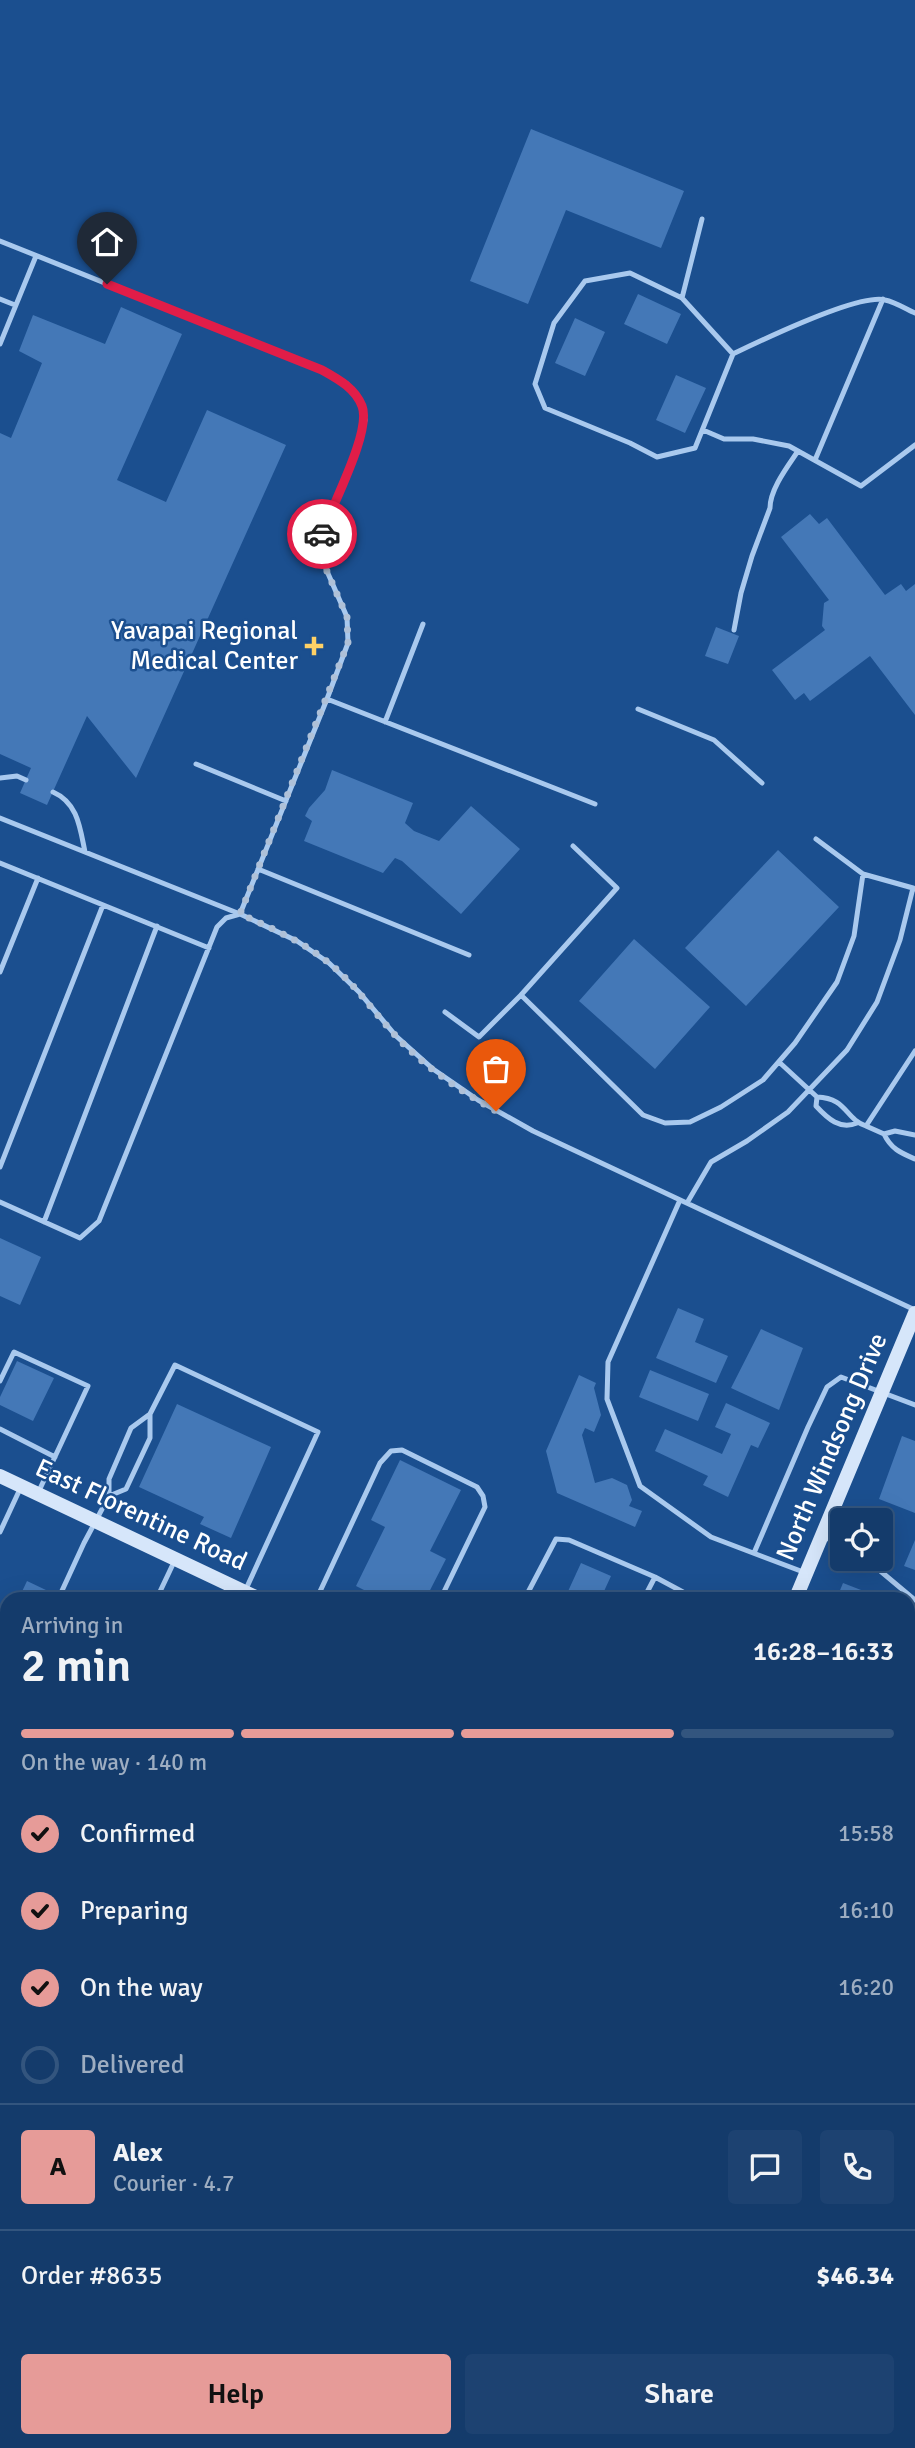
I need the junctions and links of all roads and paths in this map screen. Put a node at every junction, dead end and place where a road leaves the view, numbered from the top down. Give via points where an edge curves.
1 (702, 219) dead end
2 (0, 241) edge
3 (36, 256) junction
4 (682, 298) junction
5 (0, 299) edge
6 (883, 299) junction
7 (15, 305) junction
8 (915, 313) edge
9 (0, 344) edge
10 (733, 354) junction
11 (703, 430) junction
12 (915, 445) edge
13 (798, 451) junction
14 (815, 460) junction
15 (423, 624) dead end
16 (734, 630) dead end
17 (327, 699) junction
18 (638, 709) dead end
19 (385, 722) junction
20 (195, 764) dead end
21 (0, 778) edge
22 (26, 780) dead end
23 (762, 783) dead end
24 (53, 792) dead end
25 (286, 801) junction
26 (595, 804) dead end
27 (0, 818) edge
28 (816, 839) dead end
29 (573, 846) dead end
30 (85, 852) junction
31 (0, 863) edge
32 (258, 869) junction
33 (863, 874) junction
34 (38, 878) junction
35 (914, 888) edge
36 (103, 905) junction
37 (240, 914) junction
38 (157, 926) junction
39 (209, 948) junction
40 (469, 955) dead end
41 (0, 972) edge
42 (521, 995) junction
43 (445, 1012) dead end
44 (915, 1051) edge
45 (779, 1062) junction
46 (808, 1091) junction
47 (817, 1097) junction
48 (858, 1123) junction
49 (866, 1126) junction
50 (884, 1134) junction
51 (915, 1135) edge
52 (915, 1159) edge
53 (0, 1167) edge
54 (680, 1200) junction
55 (0, 1202) edge
56 (687, 1203) junction
57 (44, 1222) junction
58 (915, 1312) edge
59 (0, 1381) edge
60 (882, 1392) junction
61 (915, 1405) edge
62 (150, 1414) junction
63 (0, 1429) edge
64 (55, 1457) junction
65 (0, 1476) edge
66 (22, 1486) junction
67 (38, 1493) junction
68 (109, 1496) junction
69 (96, 1521) junction
70 (0, 1532) edge
71 (821, 1536) junction
72 (830, 1540) edge
73 (754, 1553) junction
74 (176, 1559) junction
75 (880, 1571) edge
76 (806, 1573) junction
77 (655, 1577) junction
78 (245, 1591) joint
79 (61, 1592) edge
80 (160, 1592) edge
81 (320, 1592) edge
82 (444, 1592) edge
83 (528, 1592) edge
84 (647, 1592) edge
85 (683, 1592) edge
86 (798, 1592) edge
87 (905, 1592) edge

1 - 4 lane
2 - 3 lane
3 - 7 lane
3 - 17 lane via 322,370 347,384 362,404 361,439 322,535 323,562 347,617 348,643
4 - 10 lane
4 - 11 lane via 630,273 585,281 554,323 535,384 545,408 657,457 695,448
5 - 7 lane
6 - 8 lane
6 - 10 lane via 800,322
6 - 14 lane
7 - 9 lane
10 - 11 lane
11 - 13 lane via 724,439 753,439
12 - 14 lane via 861,486
13 - 14 lane
13 - 16 lane via 770,502
15 - 19 lane
17 - 19 lane
17 - 25 lane
18 - 23 lane via 714,740
19 - 26 lane
20 - 25 lane
21 - 22 lane
24 - 30 lane via 66,798 78,818
25 - 32 lane
27 - 30 lane
28 - 33 lane
29 - 42 lane via 617,888
30 - 37 lane
31 - 34 lane
32 - 37 lane
32 - 40 lane
33 - 35 lane
33 - 45 lane via 854,936 838,982
34 - 36 lane
34 - 41 lane
35 - 46 lane via 877,1002 847,1050
36 - 38 lane
36 - 53 lane
37 - 39 lane via 217,927
37 - 54 lane via 297,941 329,963 396,1036 478,1100
38 - 39 lane
38 - 57 lane
39 - 57 lane via 99,1221 80,1238
42 - 43 lane via 479,1037
42 - 45 lane via 643,1115 665,1123 690,1122 721,1107 762,1080
44 - 49 lane
45 - 46 lane
46 - 47 lane
46 - 56 lane via 789,1112 712,1162
47 - 48 lane via 830,1097
47 - 48 lane via 816,1107 838,1124
48 - 49 lane
49 - 50 lane
50 - 51 lane
50 - 52 lane via 888,1144
54 - 56 lane
54 - 73 lane via 608,1362 607,1399 640,1486 712,1537
55 - 57 lane
56 - 58 lane
58 - 60 street, North Windsong Drive
59 - 64 lane via 13,1352 88,1386
60 - 61 lane
60 - 71 street, North Windsong Drive
60 - 73 lane via 841,1377 827,1387
62 - 68 lane via 131,1428 109,1479
62 - 68 lane via 150,1438 127,1489
62 - 78 lane via 175,1365 318,1432
63 - 64 lane
64 - 67 lane
65 - 66 street, East Florentine Road
66 - 67 street, East Florentine Road
66 - 70 lane
67 - 69 street, East Florentine Road
68 - 69 lane
69 - 74 street, East Florentine Road
69 - 79 lane
71 - 72 lane
71 - 76 street, North Windsong Drive
73 - 76 lane
74 - 78 street, East Florentine Road
74 - 80 lane
75 - 87 lane
76 - 86 street, North Windsong Drive
77 - 83 lane via 569,1540 556,1539
77 - 84 lane
77 - 85 lane
81 - 82 lane via 380,1463 391,1451 402,1450 477,1487 483,1496 485,1507

